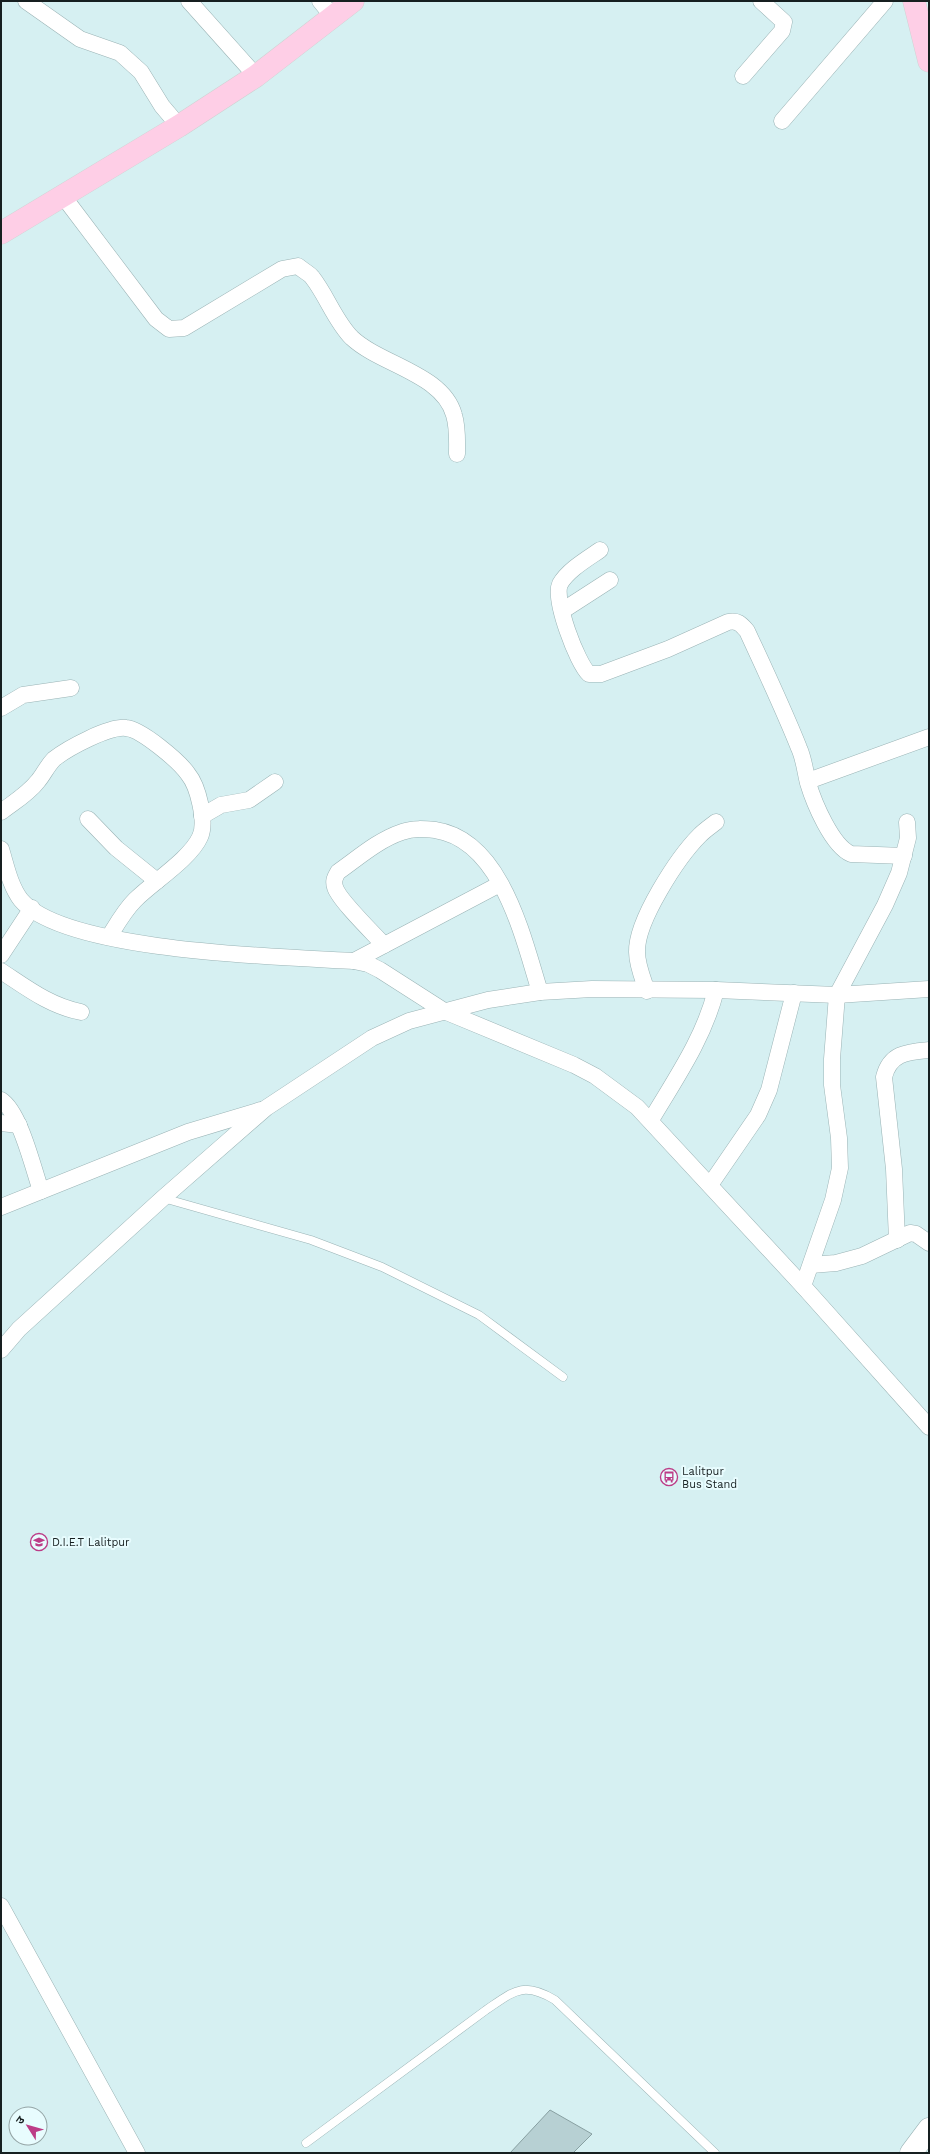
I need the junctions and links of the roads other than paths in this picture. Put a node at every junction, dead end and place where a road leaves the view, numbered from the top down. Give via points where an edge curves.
1 (26, 1) edge
2 (189, 1) edge
3 (353, 1) edge
4 (761, 1) edge
5 (885, 1) edge
6 (914, 1) edge
7 (327, 9) edge
8 (929, 61) edge
9 (256, 76) junction
10 (743, 76) dead end
11 (782, 121) dead end
12 (179, 126) junction
13 (63, 196) junction
14 (1, 233) edge
15 (457, 454) dead end
16 (600, 550) dead end
17 (610, 580) dead end
18 (562, 611) junction
19 (71, 688) dead end
20 (1, 708) edge
21 (929, 738) edge
22 (808, 781) junction
23 (275, 782) dead end
24 (1, 812) edge
25 (202, 816) junction
26 (88, 819) dead end
27 (716, 822) dead end
28 (907, 822) dead end
29 (1, 849) edge
30 (904, 856) junction
31 (158, 881) junction
32 (500, 884) junction
33 (32, 908) junction
34 (109, 937) junction
35 (384, 945) junction
36 (1, 956) edge
37 (354, 961) junction
38 (1, 971) edge
39 (929, 989) edge
40 (716, 990) junction
41 (646, 991) junction
42 (540, 992) junction
43 (794, 993) junction
44 (836, 995) junction
45 (444, 1011) junction
46 (81, 1012) dead end
47 (929, 1050) edge
48 (1, 1100) edge
49 (266, 1108) junction
50 (651, 1120) junction
51 (1, 1123) edge
52 (19, 1125) junction
53 (710, 1185) junction
54 (41, 1191) junction
55 (163, 1198) junction
56 (1, 1207) edge
57 (897, 1240) junction
58 (929, 1243) edge
59 (811, 1266) junction
60 (803, 1286) junction
61 (1, 1350) edge
62 (563, 1377) dead end
63 (929, 1427) edge
64 (1, 1906) edge
65 (929, 2130) edge
66 (306, 2143) dead end
67 (137, 2153) edge
68 (715, 2153) edge
69 (911, 2153) edge

1 - 12 street via 80,39 120,53 141,72 162,106
2 - 9 street
3 - 7 main road
4 - 10 street via 784,22 782,31
5 - 11 street
6 - 8 main road
7 - 9 main road
9 - 12 main road
12 - 13 main road
13 - 14 main road
13 - 15 street via 156,319 169,329 184,328 282,269 298,266 312,276 352,338 368,350 430,383 442,394 454,414
16 - 18 street via 571,572 559,586
17 - 18 street
18 - 22 street via 580,663 589,674 595,675 628,665 728,622 741,624 748,631 783,710 800,750
19 - 20 street via 23,695
21 - 22 street
22 - 30 street via 823,818 836,842 845,852 857,856
23 - 25 street via 250,800 221,805
24 - 25 street via 29,791 55,759 70,749 115,728 127,728 152,742 190,775 198,792
25 - 31 street via 201,836 194,847
26 - 31 street via 116,848
27 - 41 street via 700,835 681,858 644,918 637,953
28 - 30 street via 908,838
29 - 33 street via 14,889 21,900
30 - 44 street via 885,905
31 - 34 street via 123,914
32 - 35 street
32 - 35 street via 489,864 467,842 444,831 422,828 402,832 377,844 338,872 334,878 335,888
32 - 42 street via 514,915
33 - 34 street via 62,924
33 - 36 street
34 - 37 street via 229,954
35 - 37 street
37 - 45 street via 380,970
38 - 46 street via 48,1001 64,1009
39 - 44 street
40 - 41 street
40 - 43 street
40 - 50 street via 702,1032
41 - 42 street via 592,989
42 - 45 street via 488,1000
43 - 44 street
43 - 53 street via 771,1083 760,1109
44 - 59 street via 832,1085 840,1168 833,1200
45 - 49 street via 409,1021 372,1038
45 - 50 street via 595,1076
47 - 57 street via 902,1054 893,1059 884,1077 894,1169
48 - 52 street via 13,1113
49 - 54 street via 188,1132
49 - 55 street
50 - 53 street
51 - 52 street
52 - 54 street
53 - 60 street
54 - 56 street
55 - 61 street via 18,1329
55 - 62 lane via 311,1240 382,1267 479,1315
57 - 58 street via 910,1233
57 - 59 street via 862,1256
59 - 60 street
60 - 63 street
64 - 67 street
65 - 69 street
66 - 68 lane via 491,2006 507,1995 524,1989 538,1990 563,2007

